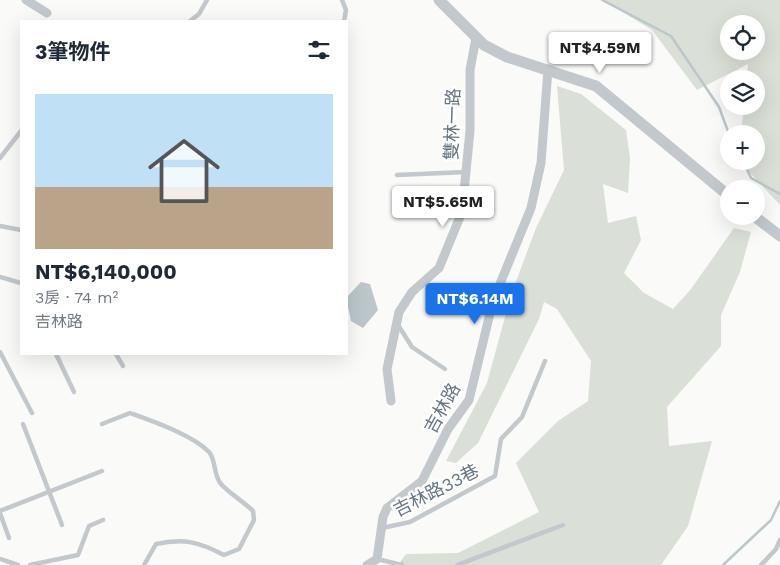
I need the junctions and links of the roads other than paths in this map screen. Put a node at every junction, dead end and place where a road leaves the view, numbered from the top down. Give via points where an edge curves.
1 (26, 0) edge
2 (207, 0) edge
3 (343, 0) edge
4 (439, 0) edge
5 (47, 12) dead end
6 (191, 20) edge
7 (344, 20) edge
8 (476, 38) junction
9 (548, 70) junction
10 (20, 132) edge
11 (0, 158) edge
12 (466, 172) junction
13 (397, 175) dead end
14 (720, 189) edge
15 (765, 224) edge
16 (0, 226) edge
17 (20, 230) edge
18 (780, 236) edge
19 (0, 277) edge
20 (20, 283) edge
21 (396, 323) junction
22 (0, 352) edge
23 (56, 355) edge
24 (117, 355) edge
25 (546, 361) dead end
26 (123, 366) dead end
27 (445, 369) dead end
28 (74, 392) dead end
29 (391, 401) dead end
30 (32, 413) dead end
31 (23, 424) dead end
32 (102, 424) dead end
33 (102, 471) dead end
34 (50, 493) junction
35 (0, 512) edge
36 (103, 520) dead end
37 (62, 525) dead end
38 (562, 525) dead end
39 (382, 528) junction
40 (9, 538) dead end
41 (780, 540) edge
42 (0, 559) edge
43 (377, 559) junction
44 (18, 565) edge
45 (30, 565) edge
46 (144, 565) edge
47 (367, 565) edge
48 (402, 565) edge
49 (457, 565) edge
50 (761, 565) edge

1 - 5 street
2 - 6 lane
3 - 7 lane
4 - 8 street
8 - 9 street via 507,56
8 - 12 street, 雙林一路 via 470,70
9 - 14 street via 596,86
9 - 39 street, 吉林路 via 541,163 532,208 493,301 469,400 448,429 422,481 387,508 382,517
10 - 11 lane
12 - 13 lane
12 - 21 street, 雙林一路 via 462,212 439,268 412,292
15 - 18 street
16 - 17 lane
19 - 20 lane
21 - 27 lane via 412,347
21 - 29 street, 雙林一路 via 387,369
22 - 30 lane
23 - 28 lane
24 - 26 lane
25 - 39 lane, 吉林路33巷 via 522,417 501,439 495,476 410,522
31 - 34 lane
32 - 46 lane via 130,413 168,427 205,448 212,454 214,472 220,484 253,511 254,520 239,549 224,555 200,543 156,544
33 - 34 lane
34 - 35 lane
34 - 37 lane
35 - 40 lane
36 - 45 lane via 89,526 78,555
38 - 49 lane
39 - 43 street, 吉林路
41 - 50 lane
42 - 44 lane
43 - 47 street
43 - 48 lane

